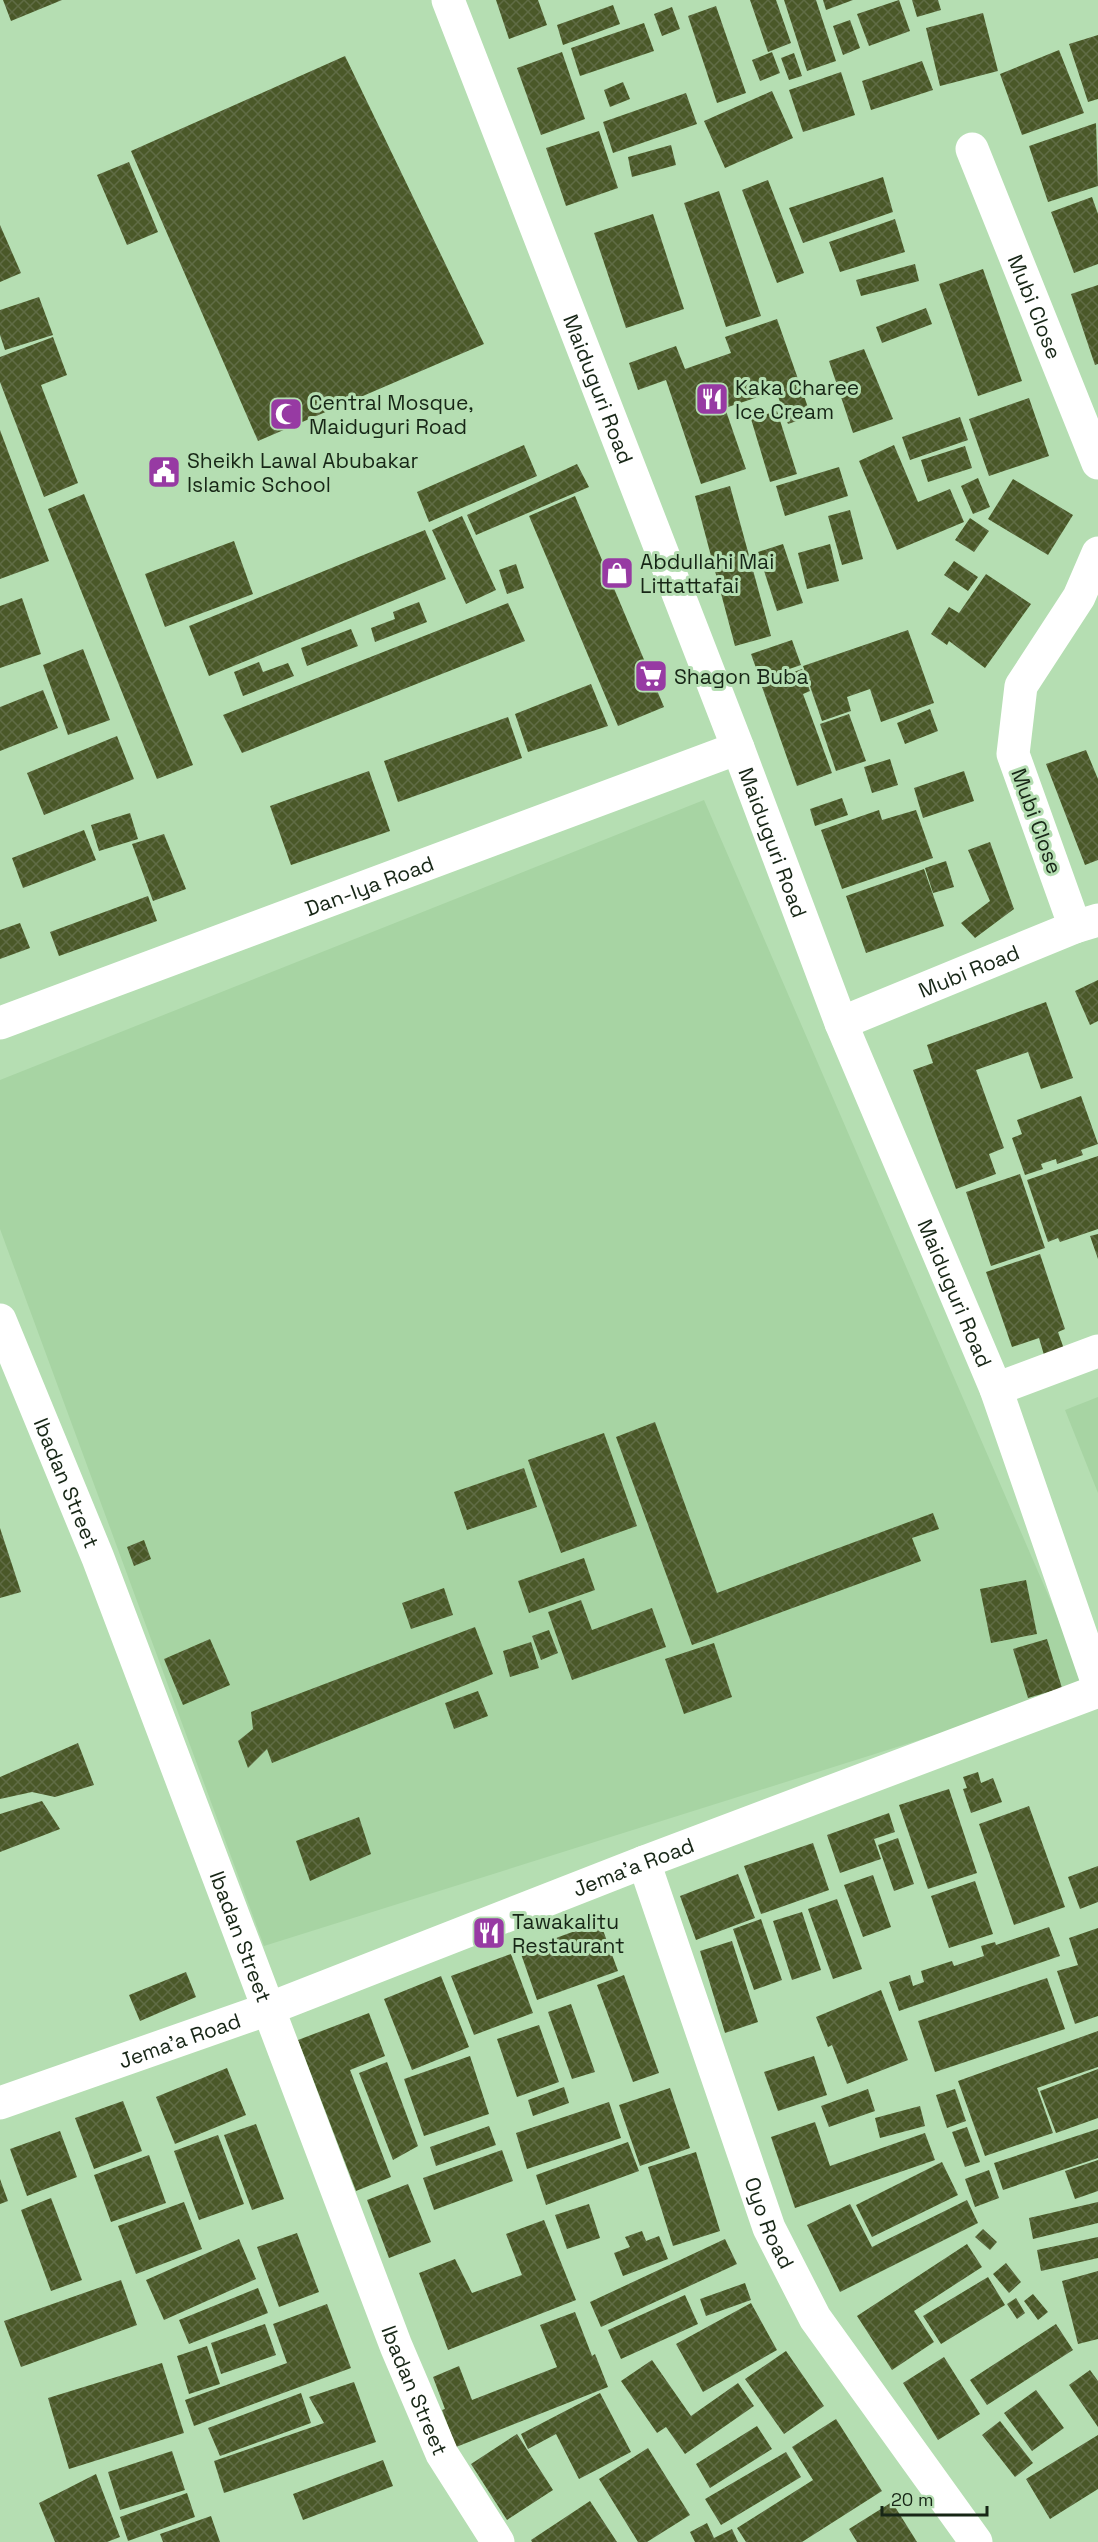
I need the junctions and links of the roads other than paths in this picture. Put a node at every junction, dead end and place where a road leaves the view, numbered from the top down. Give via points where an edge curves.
1 (448, 0) edge
2 (972, 149) dead end
3 (1098, 463) edge
4 (1098, 554) edge
5 (738, 748) junction
6 (1086, 924) edge
7 (0, 1023) edge
8 (841, 1023) junction
9 (0, 1320) edge
10 (1098, 1351) edge
11 (996, 1389) junction
12 (1098, 1684) edge
13 (1098, 1691) edge
14 (644, 1862) junction
15 (268, 2008) junction
16 (0, 2103) edge
17 (498, 2542) edge
18 (976, 2542) edge

1 - 5 street, Maiduguri Road
2 - 3 street, Mubi Close
4 - 6 street, Mubi Close via 1079,597 1022,686 1013,754
5 - 7 street, Dan-Iya Road
5 - 8 street, Maiduguri Road
6 - 8 street, Mubi Road
8 - 11 street, Maiduguri Road
9 - 15 street, Ibadan Street via 98,1558
10 - 11 street
11 - 12 street, Maiduguri Road
13 - 14 street, Jema'a Road
14 - 15 street, Jema'a Road
14 - 18 street, Oyo Road via 769,2228 815,2318
15 - 16 street, Jema'a Road
15 - 17 street, Ibadan Street via 396,2346 442,2454

